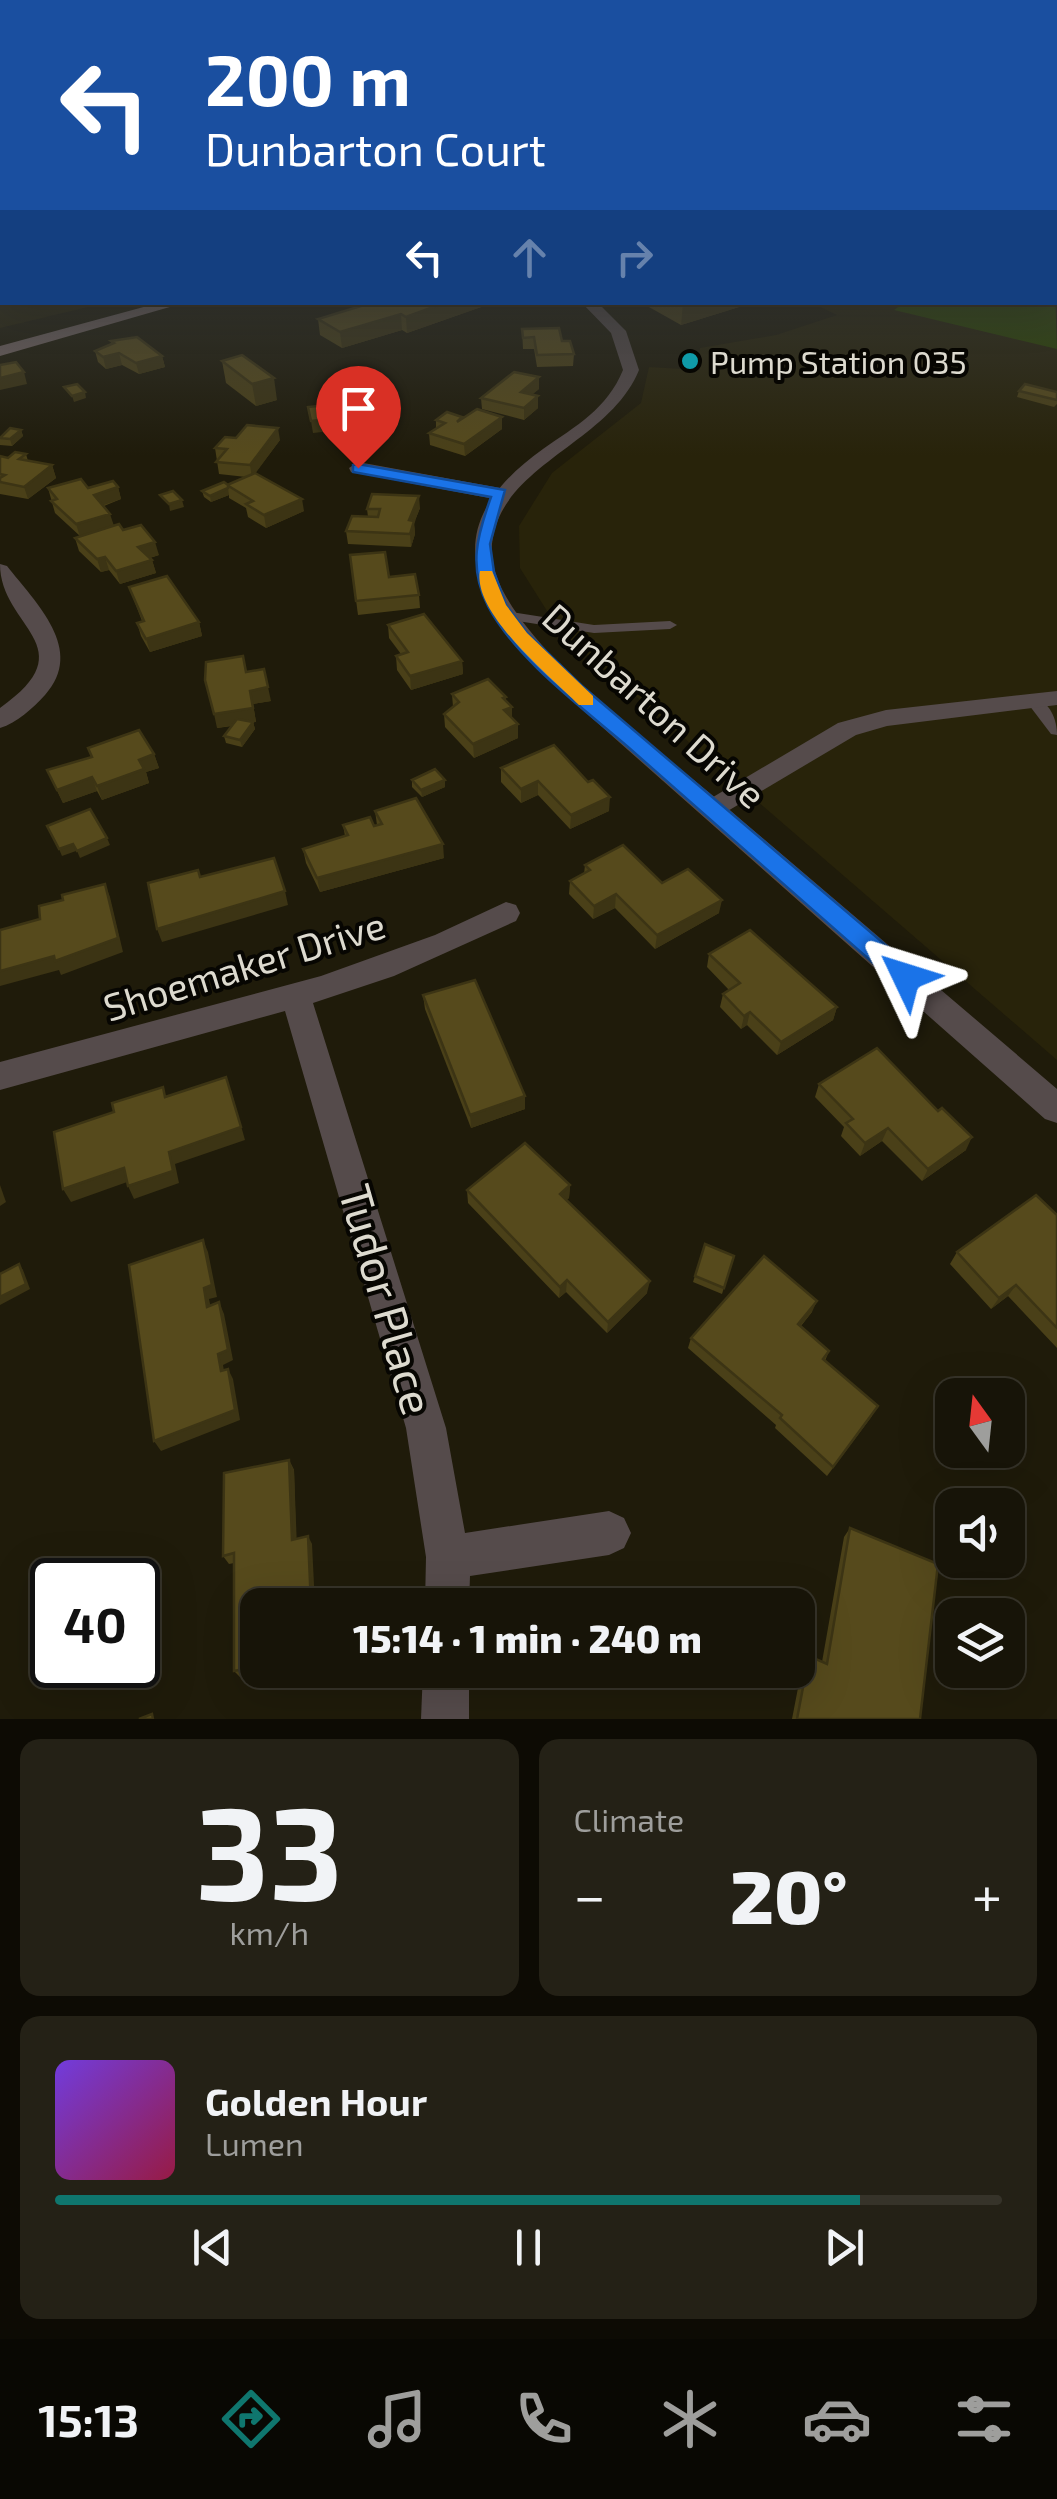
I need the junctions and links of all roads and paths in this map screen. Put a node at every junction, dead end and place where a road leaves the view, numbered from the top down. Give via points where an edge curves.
1 (121, 305) edge
2 (169, 305) edge
3 (591, 305) edge
4 (0, 337) edge
5 (0, 351) edge
6 (358, 468) dead end
7 (500, 494) junction
8 (0, 570) edge
9 (504, 615) junction
10 (670, 625) dead end
11 (1046, 699) edge
12 (0, 720) edge
13 (1057, 730) edge
14 (712, 809) junction
15 (506, 913) dead end
16 (297, 999) junction
17 (0, 1076) edge
18 (1057, 1109) edge
19 (609, 1533) dead end
20 (448, 1557) junction
21 (447, 1588) edge
22 (446, 1688) edge
23 (445, 1719) edge

1 - 4 main road
2 - 5 main road
3 - 7 street via 618,332 631,370 625,387 599,419
6 - 7 street
7 - 9 street, Dunbarton Drive via 482,544 485,572
8 - 12 street via 48,636 54,661 47,682
9 - 10 lane via 594,629
9 - 14 street, Dunbarton Drive via 575,691
11 - 13 lane
11 - 14 street via 886,718 847,729
14 - 18 street, Dunbarton Drive
15 - 16 street, Shoemaker Drive
16 - 17 street, Shoemaker Drive
16 - 20 street, Tudor Place via 402,1336
19 - 20 street
20 - 21 street, Tudor Place
22 - 23 street

